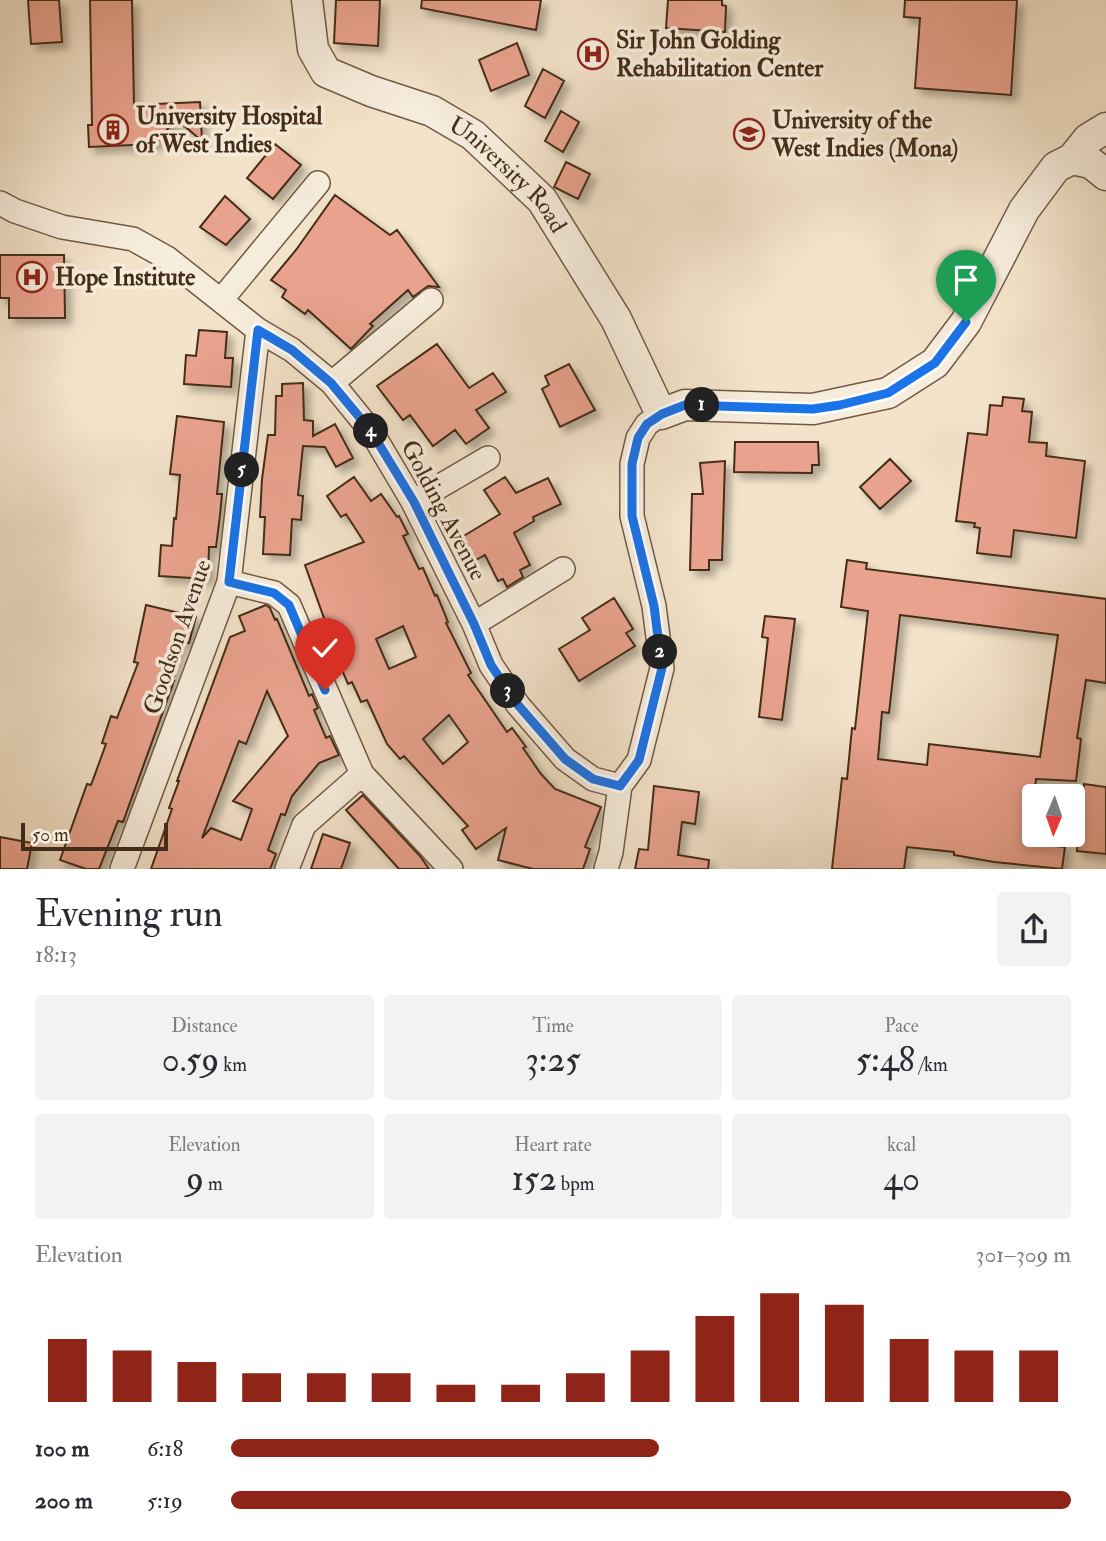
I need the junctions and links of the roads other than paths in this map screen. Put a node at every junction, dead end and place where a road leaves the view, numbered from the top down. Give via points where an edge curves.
1 (307, 0) edge
2 (1106, 128) edge
3 (1072, 159) junction
4 (1106, 175) edge
5 (318, 183) dead end
6 (0, 203) edge
7 (222, 299) junction
8 (431, 300) dead end
9 (258, 330) junction
10 (331, 383) junction
11 (662, 414) junction
12 (488, 458) dead end
13 (414, 502) junction
14 (563, 569) dead end
15 (229, 582) junction
16 (474, 624) junction
17 (362, 774) junction
18 (620, 786) junction
19 (122, 869) edge
20 (287, 869) edge
21 (452, 869) edge
22 (606, 869) edge

1 - 11 street, University Road via 313,49 326,72 432,111 473,135 542,200 616,319
2 - 3 street via 1088,139
3 - 4 street via 1091,163
3 - 11 street via 1056,167 1024,210 966,322 935,363 888,393 813,409 685,405
5 - 7 street
6 - 7 street, Golding Avenue via 62,227 132,239 167,258
7 - 9 street, Golding Avenue
8 - 10 street
9 - 10 street, Golding Avenue via 292,350
9 - 15 street, Goodson Avenue
10 - 13 street, Golding Avenue via 371,431
11 - 18 street via 647,424 638,438 632,464 632,516 654,606 662,668 639,760
12 - 13 street
13 - 16 street, Golding Avenue
14 - 16 street
15 - 17 street via 274,593 289,605
15 - 19 street, Goodson Avenue
16 - 18 street, Golding Avenue via 491,665 538,730 565,759 593,779
17 - 20 street via 304,825
17 - 21 street
18 - 22 street

